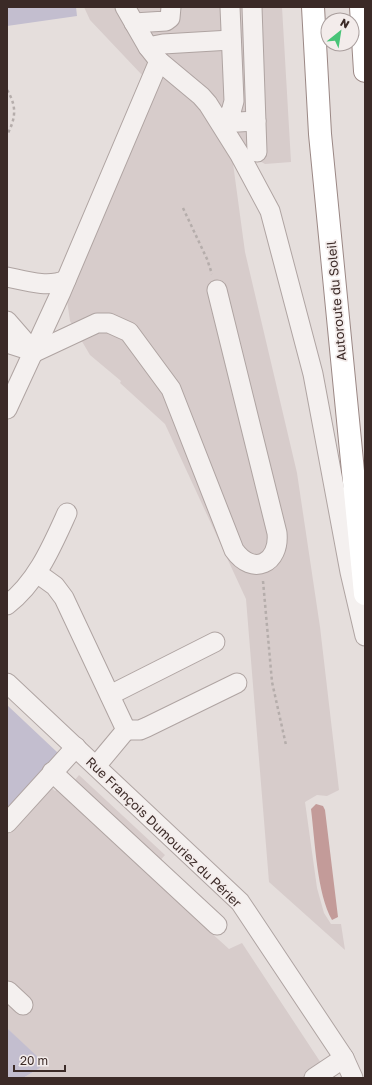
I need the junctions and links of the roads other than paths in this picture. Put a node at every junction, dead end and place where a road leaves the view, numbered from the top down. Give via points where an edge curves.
1 (170, 7) edge
2 (230, 7) edge
3 (252, 7) edge
4 (313, 7) edge
5 (360, 7) edge
6 (130, 15) edge
7 (231, 40) junction
8 (154, 54) junction
9 (365, 71) edge
10 (256, 121) junction
11 (221, 124) junction
12 (257, 152) dead end
13 (7, 277) edge
14 (64, 286) junction
15 (217, 290) road end
16 (7, 321) edge
17 (7, 343) edge
18 (35, 352) junction
19 (7, 409) edge
20 (68, 513) dead end
21 (37, 573) junction
22 (365, 594) edge
23 (7, 605) edge
24 (365, 636) edge
25 (215, 642) dead end
26 (7, 683) edge
27 (237, 683) dead end
28 (110, 695) junction
29 (126, 730) junction
30 (76, 747) junction
31 (96, 766) junction
32 (52, 772) junction
33 (7, 823) edge
34 (217, 925) dead end
35 (7, 988) edge
36 (23, 1005) dead end
37 (344, 1058) junction
38 (314, 1078) edge
39 (353, 1078) edge

1 - 6 street via 170,18 166,21
2 - 7 street
3 - 10 street
4 - 22 highway, Autoroute du Soleil via 320,134
5 - 9 highway
6 - 8 street
7 - 8 street via 163,44
7 - 11 street via 234,101 231,112
8 - 11 street via 201,96
8 - 14 street
10 - 11 street
10 - 12 street
11 - 24 street via 270,211 275,227 313,374 350,572
13 - 14 street
14 - 18 street
15 - 18 street via 277,532 275,552 269,560 260,564 250,564 241,559 234,550 173,394 136,338 109,323 97,322
16 - 18 street
17 - 18 street
18 - 19 street
20 - 21 street
21 - 23 street
21 - 28 street via 55,586 64,598
25 - 28 street
26 - 30 street, Rue François Dumouriez du Périer
27 - 29 street via 140,730
28 - 29 street
29 - 31 street
30 - 31 street, Rue François Dumouriez du Périer
30 - 32 street
31 - 37 street, Rue François Dumouriez du Périer via 240,902
32 - 33 street
32 - 34 street
35 - 36 street
37 - 38 street
37 - 39 street, Rue François Dumouriez du Périer

